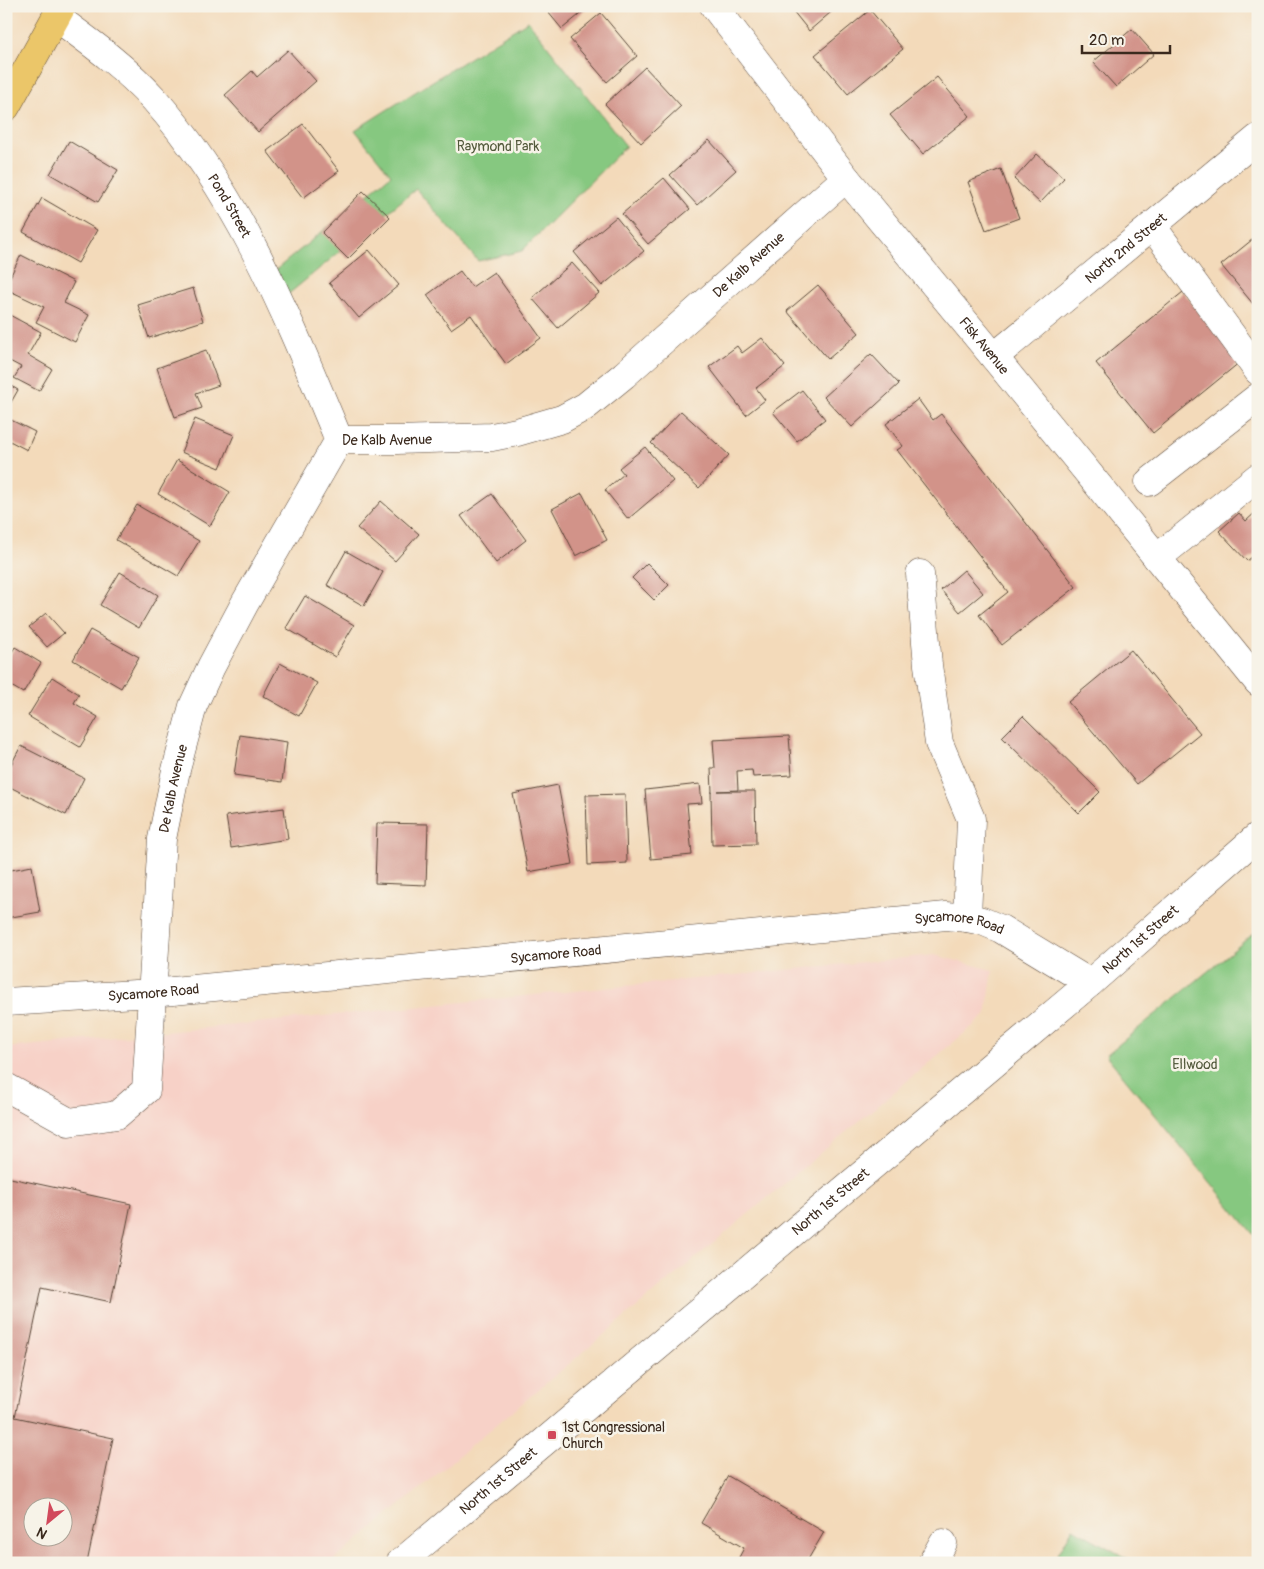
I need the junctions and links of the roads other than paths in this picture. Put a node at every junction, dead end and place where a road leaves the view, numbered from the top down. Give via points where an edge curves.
1 (714, 6) edge
2 (59, 11) edge
3 (6, 106) edge
4 (1258, 138) edge
5 (846, 178) junction
6 (1152, 226) junction
7 (994, 358) junction
8 (1258, 371) edge
9 (1258, 397) edge
10 (339, 440) junction
11 (1258, 477) edge
12 (1149, 482) dead end
13 (1156, 558) junction
14 (920, 574) dead end
15 (1258, 682) edge
16 (1258, 836) edge
17 (967, 918) junction
18 (1090, 983) junction
19 (152, 993) junction
20 (6, 1002) edge
21 (6, 1087) edge
22 (400, 1563) edge

1 - 5 street, Fisk Avenue
2 - 3 main road
2 - 10 street, Pond Street via 153,98 191,143 234,212 280,301
4 - 6 street, North 2nd Street
5 - 7 street, Fisk Avenue
5 - 10 street, De Kalb Avenue via 624,375 586,406 562,419 492,437
6 - 7 street, North 2nd Street
6 - 8 street
7 - 13 street, Fisk Avenue
9 - 12 street
10 - 19 street, De Kalb Avenue via 211,667 194,706 176,770 162,839
11 - 13 street
13 - 15 street, Fisk Avenue
14 - 17 street via 939,743 971,820
16 - 18 street, North 1st Street
17 - 18 street, Sycamore Road via 1001,929
17 - 19 street, Sycamore Road via 946,916
18 - 22 street, North 1st Street
19 - 20 street, Sycamore Road
19 - 21 street, De Kalb Avenue via 146,1090 117,1115 69,1122

